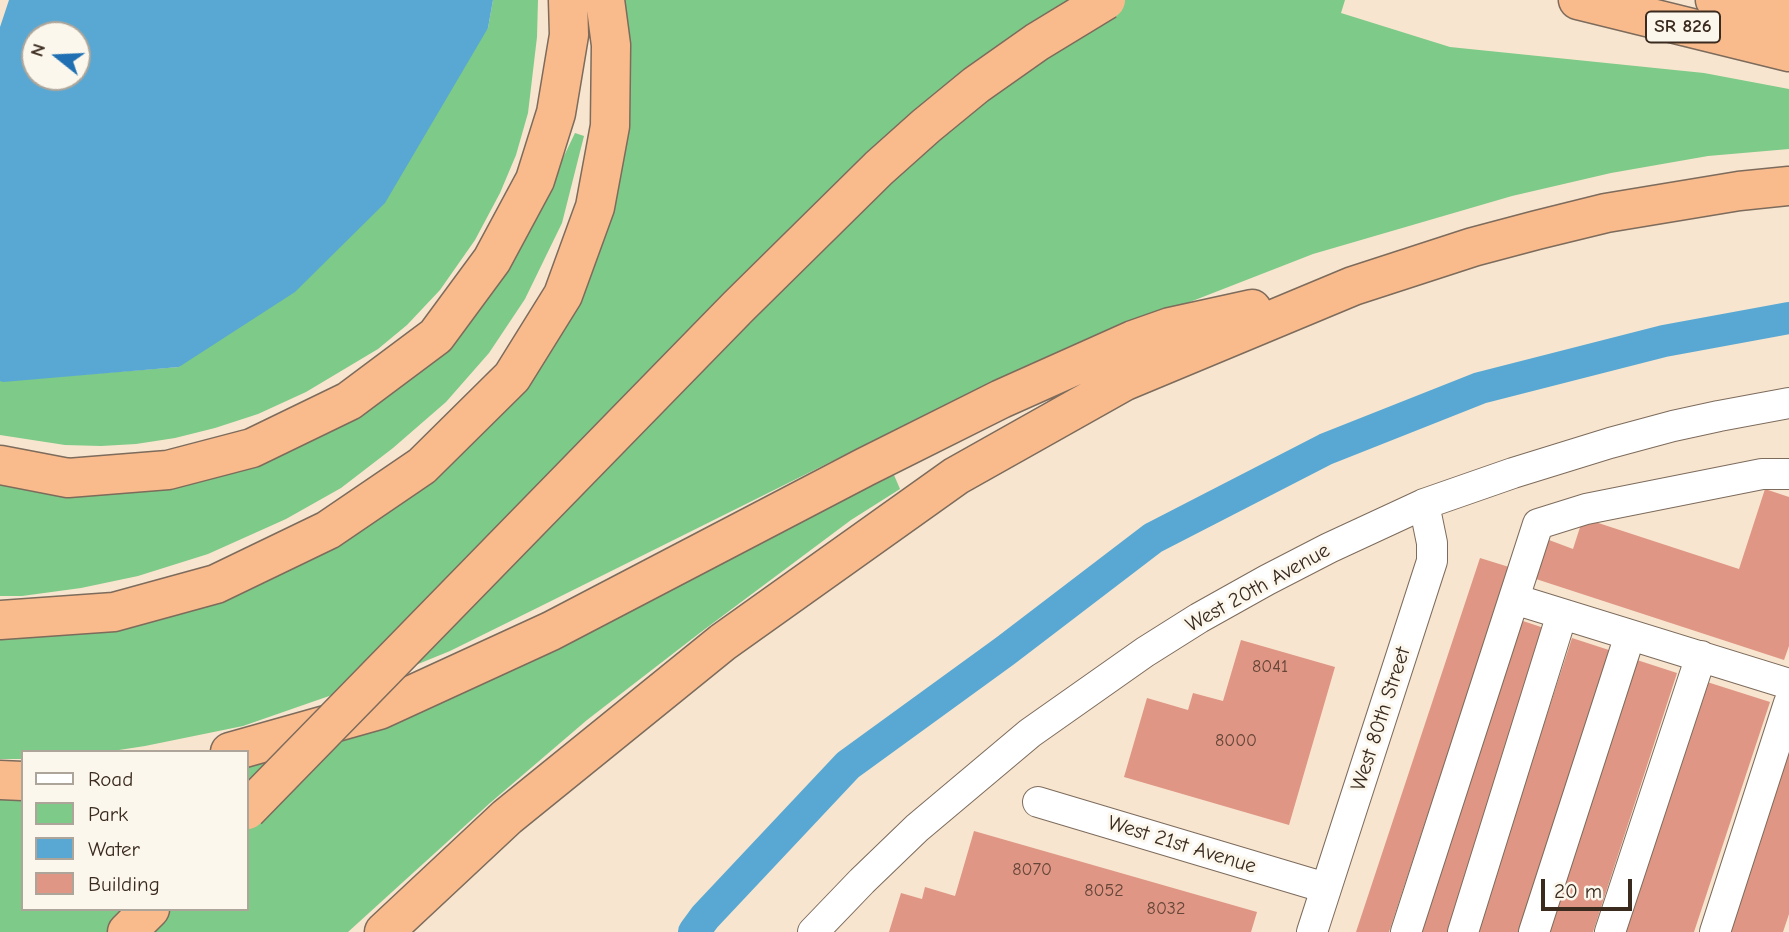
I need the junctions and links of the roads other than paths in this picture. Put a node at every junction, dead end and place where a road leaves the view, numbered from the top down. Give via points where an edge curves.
1 (568, 0) edge
2 (605, 0) edge
3 (1107, 0) edge
4 (1578, 0) edge
5 (1715, 0) edge
6 (1789, 18) edge
7 (1789, 52) edge
8 (1789, 186) edge
9 (1353, 286) junction
10 (1789, 403) edge
11 (0, 465) edge
12 (1789, 474) edge
13 (1424, 504) junction
14 (1514, 599) junction
15 (1562, 614) junction
16 (0, 620) edge
17 (1630, 635) junction
18 (1701, 656) junction
19 (1789, 684) edge
20 (1789, 703) edge
21 (237, 750) edge
22 (0, 780) edge
23 (21, 781) edge
24 (1038, 802) dead end
25 (248, 809) edge
26 (1326, 888) junction
27 (148, 911) edge
28 (127, 932) edge
29 (384, 932) edge
30 (813, 932) edge
31 (1312, 932) edge
32 (1406, 932) edge
33 (1463, 932) edge
34 (1534, 932) edge
35 (1610, 932) edge
36 (1714, 932) edge

1 - 11 highway via 569,35 556,113 535,180 492,260 436,336 349,401 253,448 168,470 68,478
2 - 16 highway via 611,45 610,126 595,207 563,295 512,377 422,466 328,530 216,584 114,612
3 - 25 highway, bridge via 976,85 878,168
4 - 7 highway, SR 826
5 - 6 highway
8 - 9 highway via 1595,216 1473,247
9 - 21 highway via 1170,327 1133,340 1001,399 551,631 379,710
9 - 29 highway via 1125,382 956,476 723,642 507,817
10 - 13 street, West 20th Avenue via 1610,443
12 - 14 street via 1762,474 1600,506 1538,524
13 - 26 street, West 80th Street via 1432,561
13 - 30 street, West 20th Avenue via 1235,597 1095,686 928,818
14 - 15 street
14 - 32 street
15 - 17 street
15 - 33 street
17 - 18 street
17 - 34 street
18 - 19 street
18 - 35 street
20 - 36 street
22 - 23 highway
24 - 26 street, West 21st Avenue
26 - 31 street, West 80th Street
27 - 28 highway

